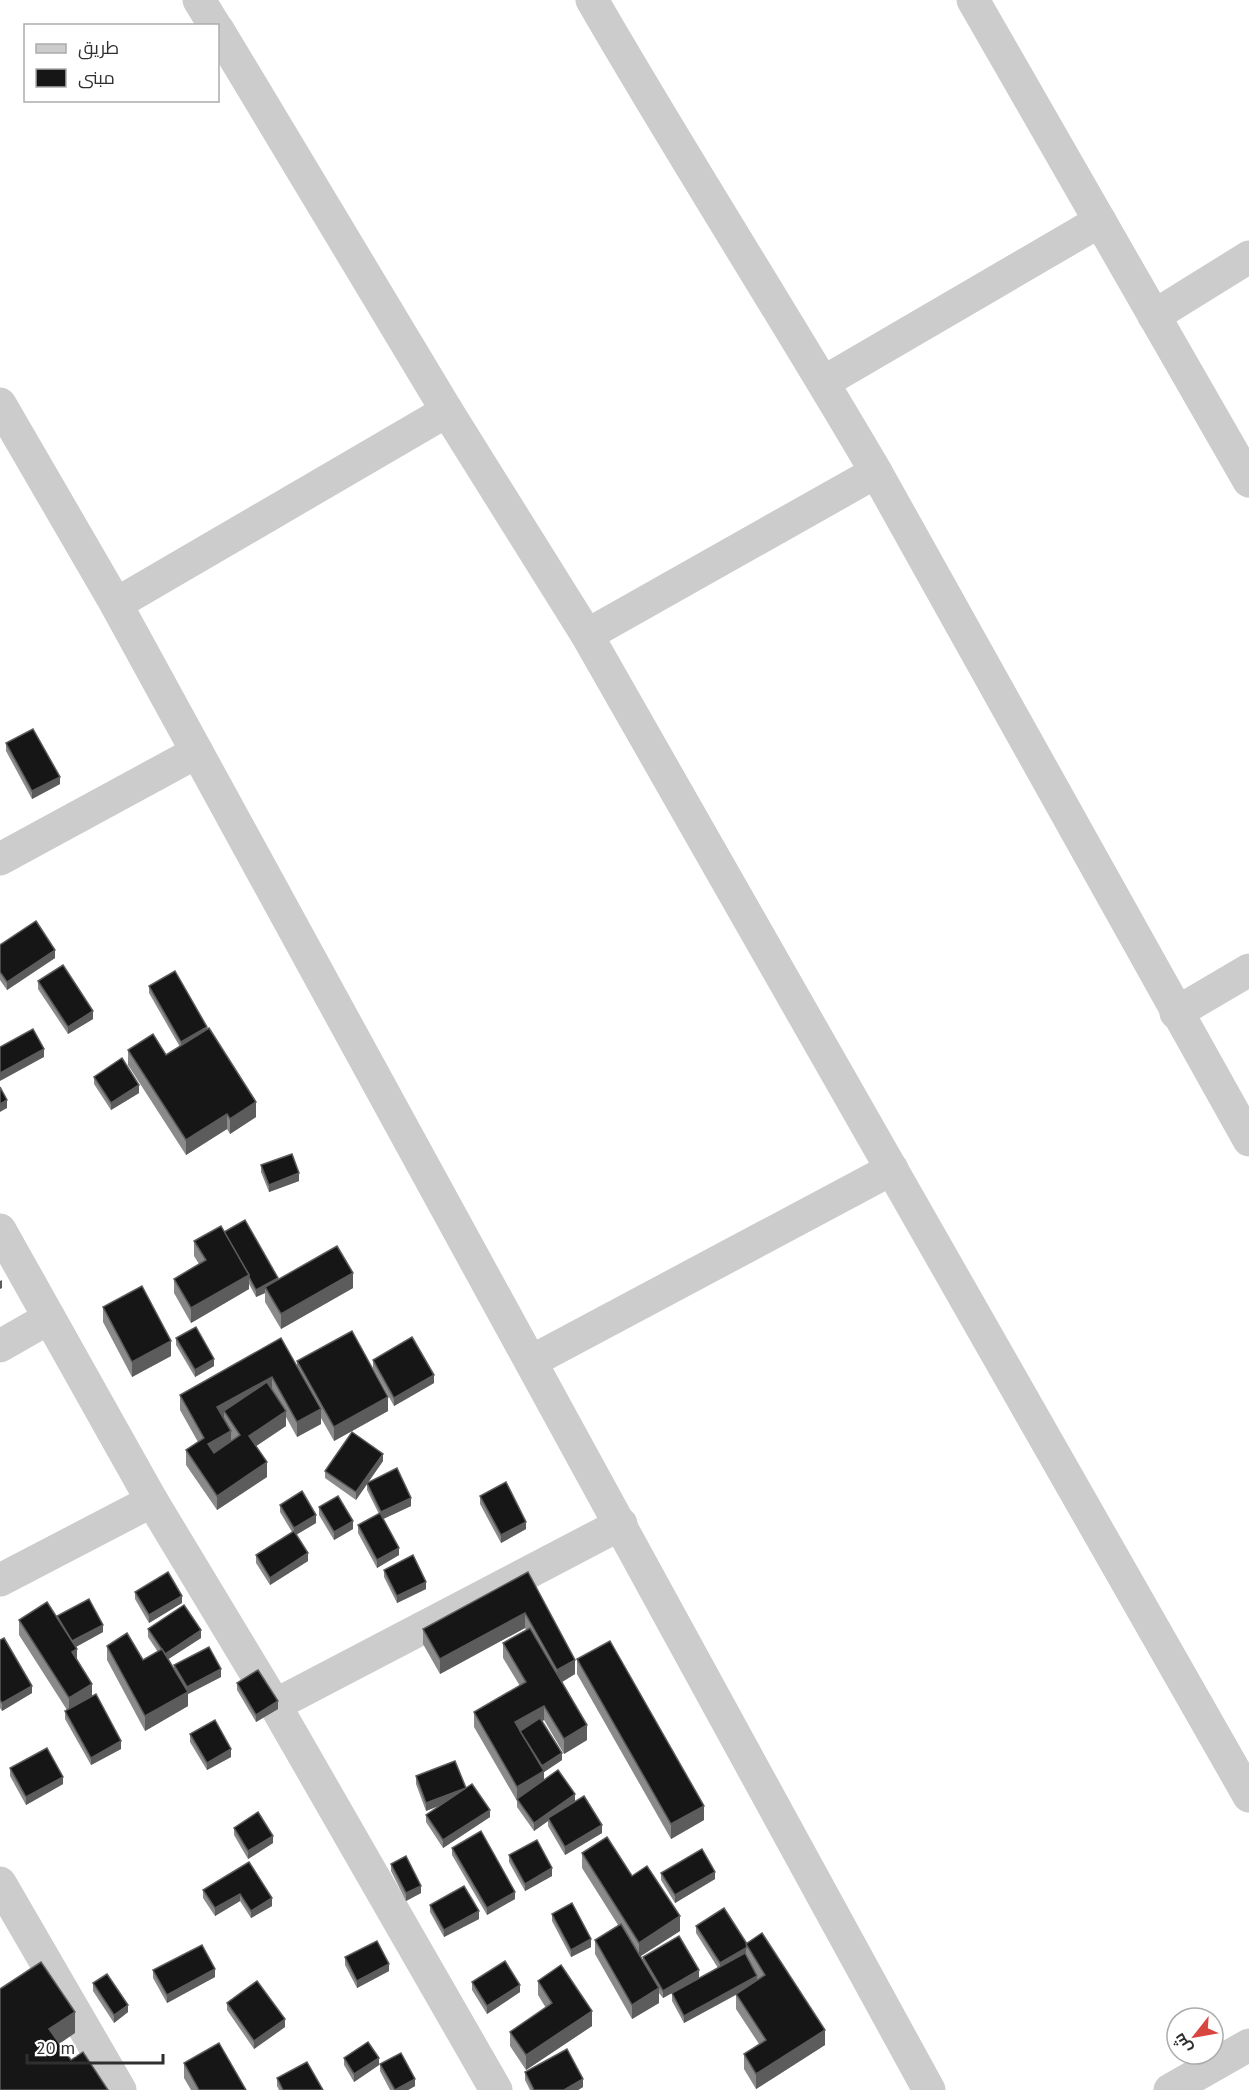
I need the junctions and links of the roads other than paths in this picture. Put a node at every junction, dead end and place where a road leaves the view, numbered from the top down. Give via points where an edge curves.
1 (199, 0) edge
2 (592, 0) edge
3 (973, 0) edge
4 (213, 24) edge
5 (219, 32) edge
6 (1100, 221) junction
7 (1249, 257) edge
8 (1154, 316) junction
9 (824, 382) junction
10 (0, 404) edge
11 (447, 411) junction
12 (876, 472) junction
13 (1249, 481) edge
14 (116, 604) junction
15 (587, 635) junction
16 (197, 752) junction
17 (0, 860) edge
18 (1249, 970) edge
19 (1176, 1013) junction
20 (1249, 1140) edge
21 (892, 1169) junction
22 (0, 1230) edge
23 (49, 1318) junction
24 (0, 1346) edge
25 (532, 1361) junction
26 (152, 1501) junction
27 (621, 1524) junction
28 (0, 1580) edge
29 (275, 1705) junction
30 (1249, 1796) edge
31 (1, 1887) edge
32 (1249, 2045) edge
33 (120, 2090) edge
34 (496, 2090) edge
35 (929, 2090) edge
36 (1170, 2090) edge

1 - 4 street
2 - 9 street
3 - 6 street
5 - 11 street
6 - 8 street
6 - 9 street
7 - 8 street
8 - 13 street
9 - 12 street
10 - 14 street
11 - 14 street
11 - 15 street
12 - 15 street
12 - 19 street
14 - 16 street
15 - 21 street
16 - 17 street
16 - 25 street
18 - 19 street
19 - 20 street
21 - 25 street
21 - 30 street
22 - 23 street
23 - 24 street
23 - 26 street
25 - 27 street
26 - 28 street
26 - 29 street
27 - 29 street
27 - 35 street
29 - 34 street
31 - 33 street
32 - 36 street

